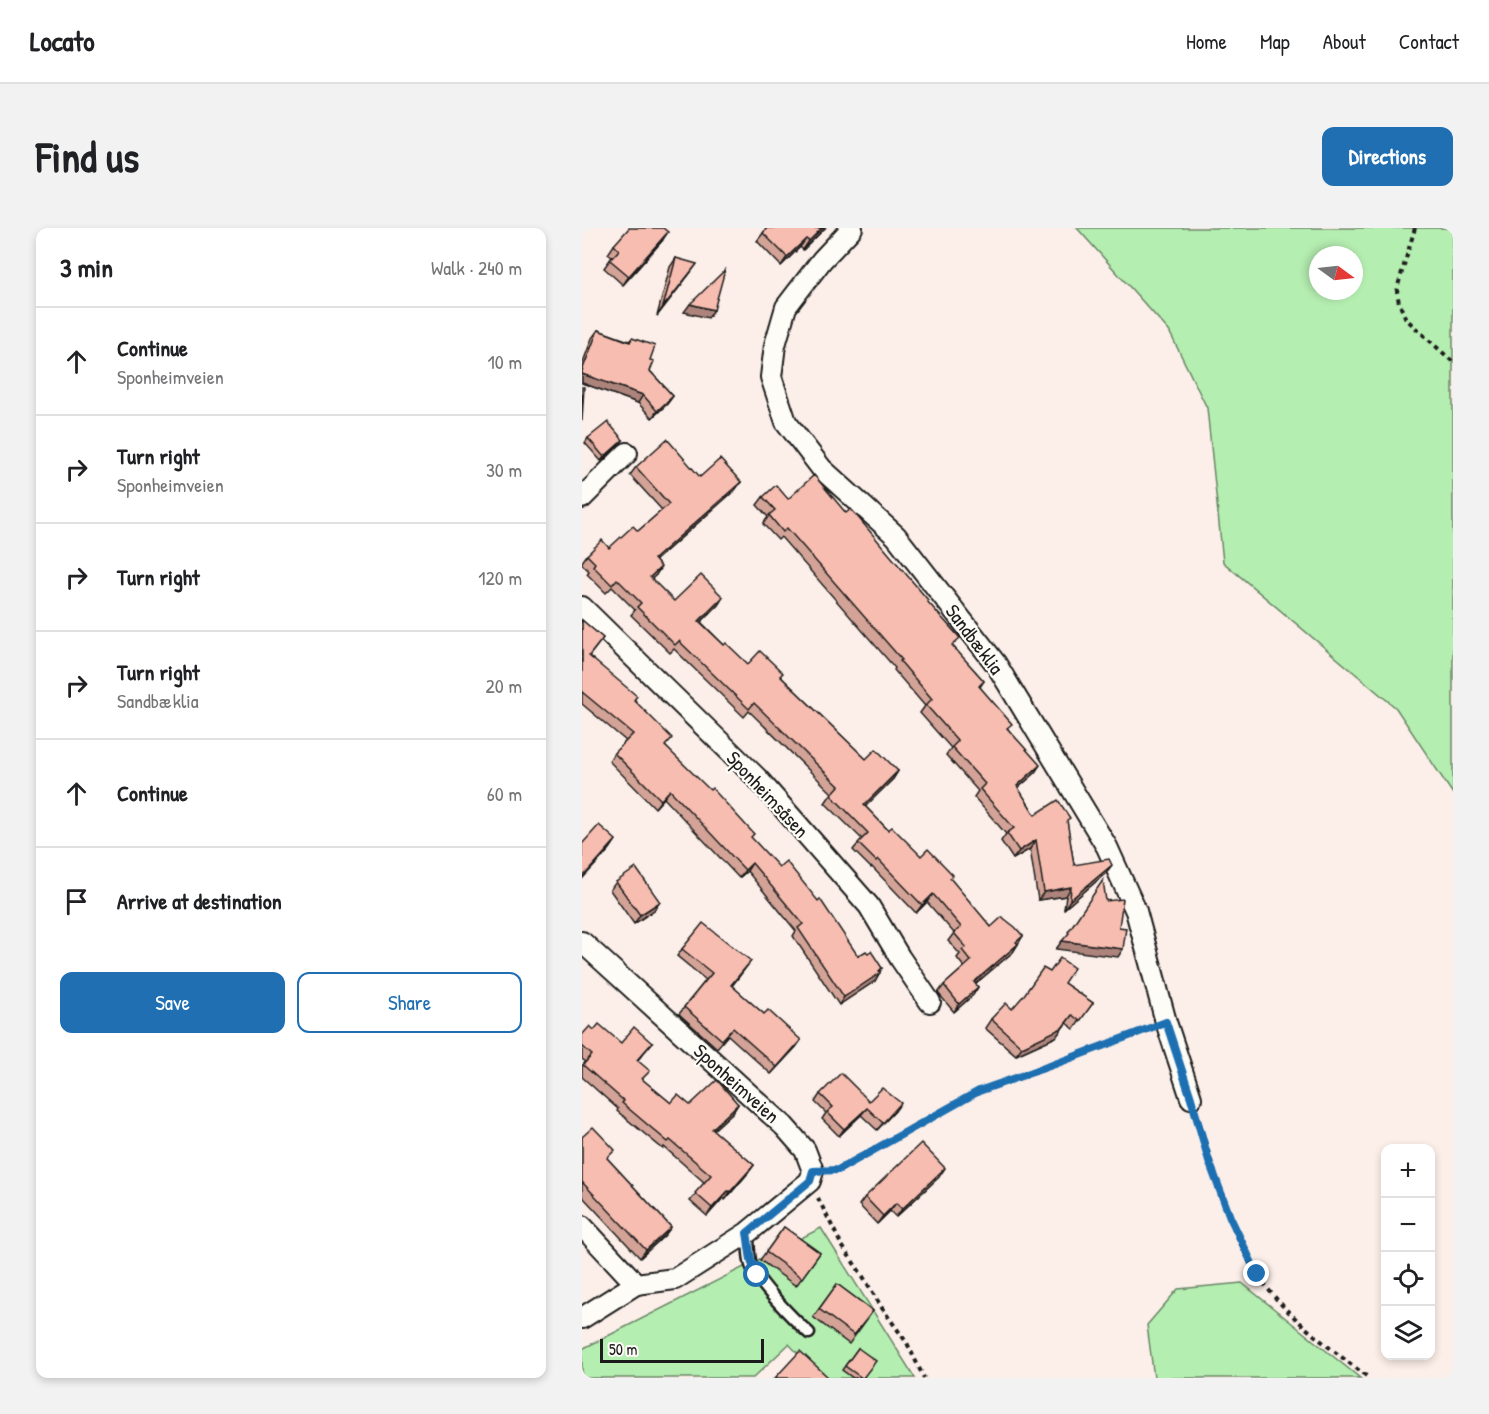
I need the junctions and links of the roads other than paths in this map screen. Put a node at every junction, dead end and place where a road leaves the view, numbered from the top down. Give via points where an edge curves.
1 (852, 228) edge
2 (627, 453) dead end
3 (582, 498) edge
4 (582, 607) edge
5 (582, 942) edge
6 (930, 1002) dead end
7 (1191, 1098) road end
8 (582, 1226) edge
9 (747, 1233) junction
10 (636, 1284) junction
11 (582, 1318) edge
12 (809, 1333) dead end

1 - 7 street, Sandbæklia via 786,307 771,377 786,422 822,469 896,536 996,664 1107,847 1136,911
2 - 3 street
4 - 6 street, Sponheimsåsen via 756,778 862,898
5 - 9 street, Sponheimveien via 784,1126 805,1150 811,1176
8 - 10 street
9 - 10 street via 675,1279
9 - 12 lane via 757,1275
10 - 11 street

